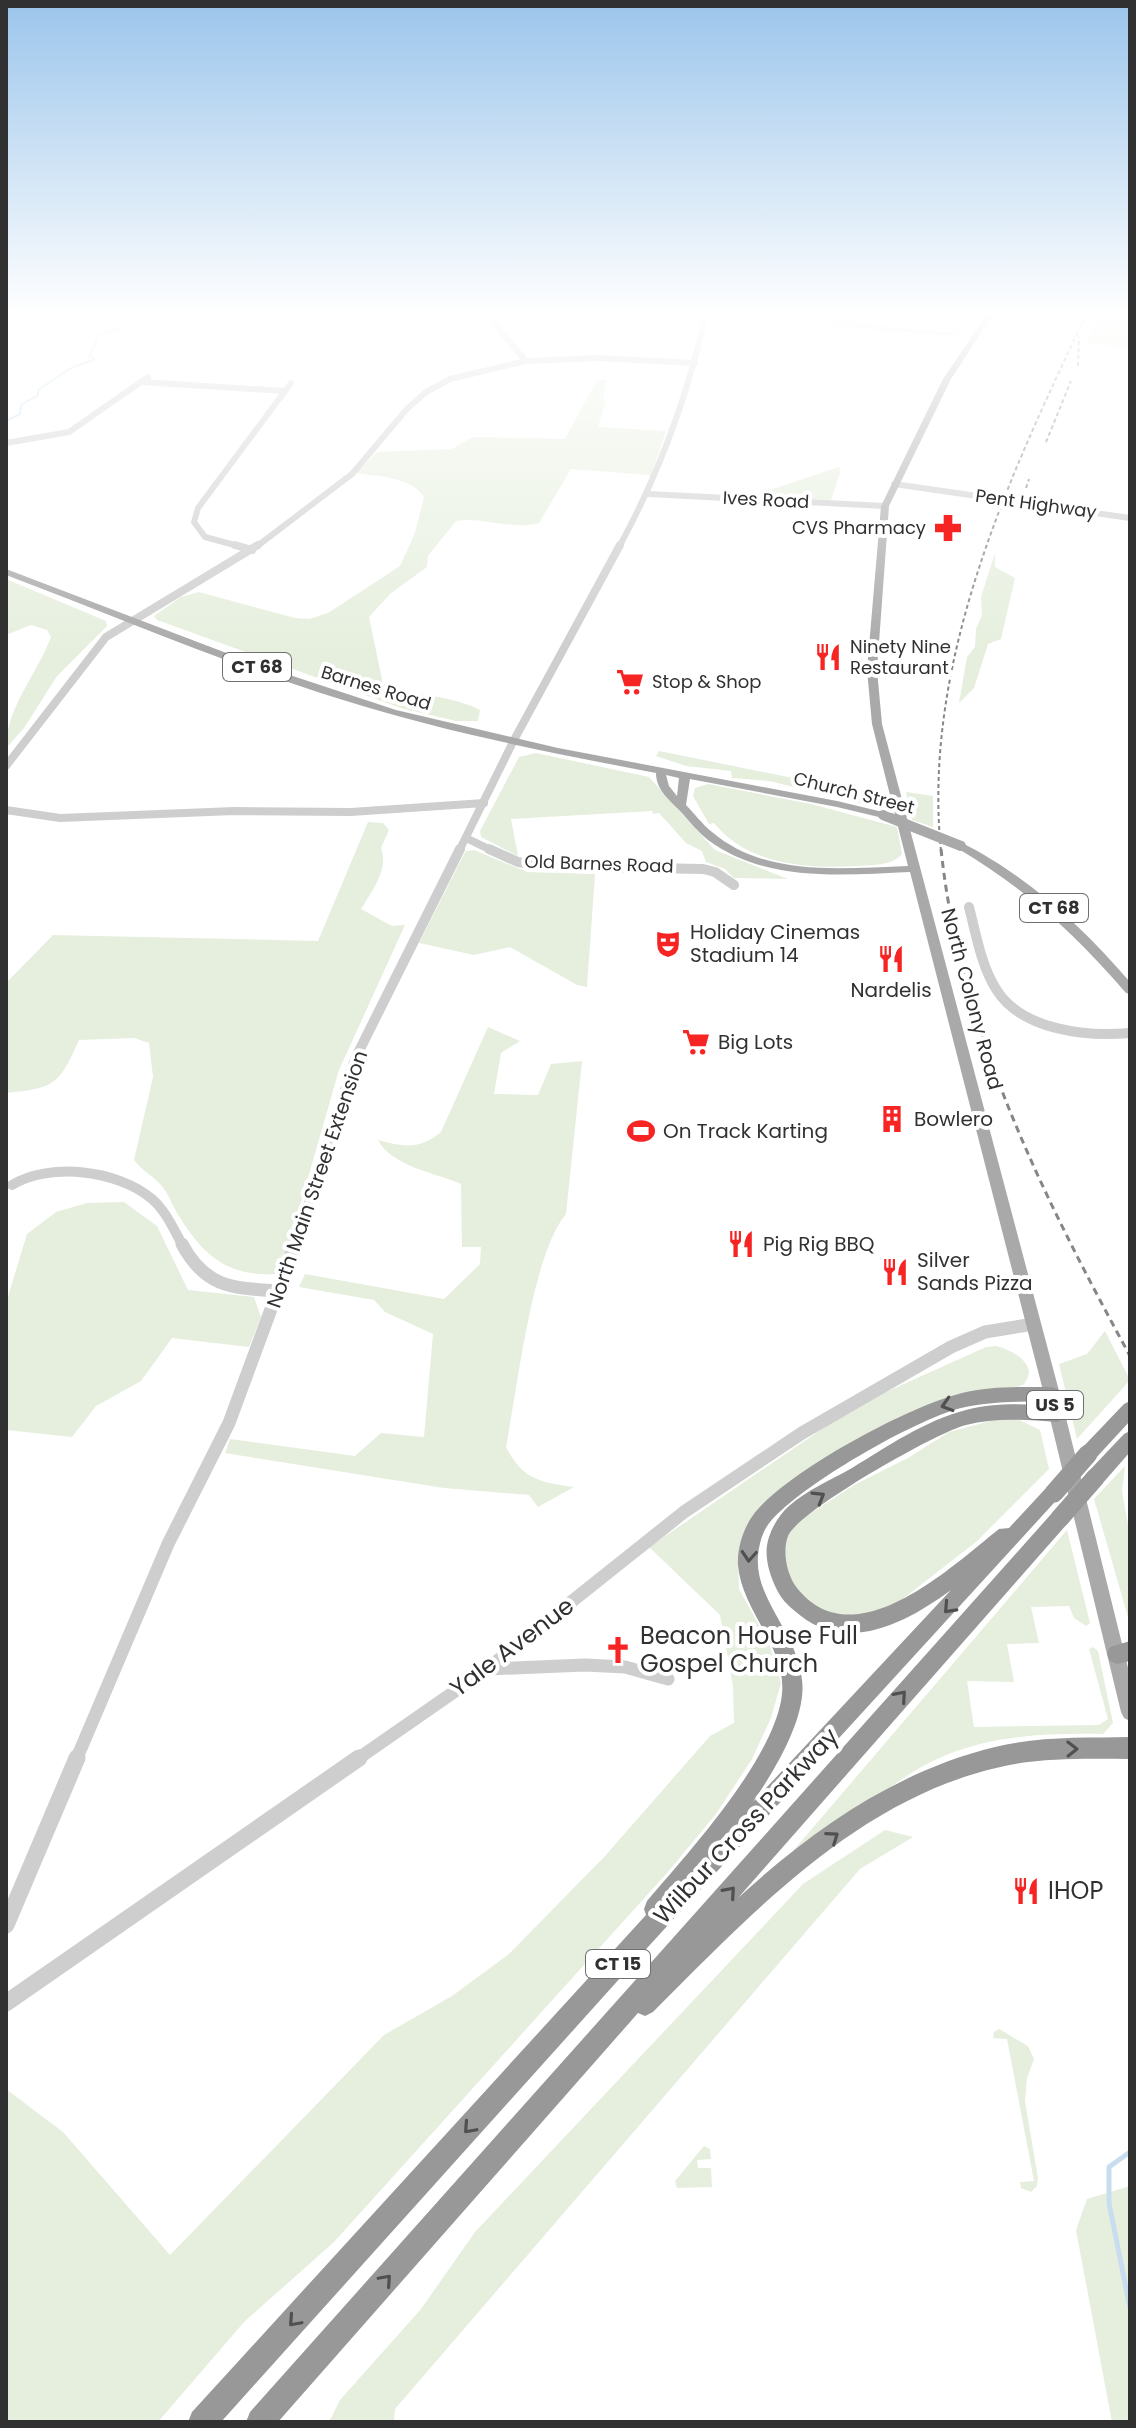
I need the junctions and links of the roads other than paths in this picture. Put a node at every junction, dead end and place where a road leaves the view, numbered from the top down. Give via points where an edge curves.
1 (77, 426) edge
2 (259, 426) edge
3 (392, 426) edge
4 (672, 426) edge
5 (923, 426) edge
6 (6, 443) edge
7 (894, 484) junction
8 (648, 494) junction
9 (885, 506) junction
10 (1130, 518) edge
11 (252, 550) junction
12 (6, 572) edge
13 (133, 619) junction
14 (514, 740) junction
15 (6, 766) edge
16 (662, 770) junction
17 (685, 774) junction
18 (705, 778) joint
19 (484, 803) junction
20 (681, 806) junction
21 (6, 810) edge
22 (466, 838) junction
23 (914, 869) junction
24 (734, 885) dead end
25 (969, 907) dead end
26 (1130, 990) edge
27 (1130, 1033) edge
28 (12, 1185) dead end
29 (280, 1291) junction
30 (1034, 1324) junction
31 (1055, 1404) junction
32 (1130, 1409) edge
33 (1130, 1439) edge
34 (1051, 1507) junction
35 (1124, 1652) edge
36 (487, 1669) junction
37 (668, 1679) dead end
38 (1130, 1712) edge
39 (1130, 1748) edge
40 (6, 1925) edge
41 (6, 2003) edge
42 (505, 2088) junction
43 (530, 2118) junction
44 (202, 2422) edge
45 (260, 2422) edge

1 - 6 street
2 - 11 street via 198,508 194,522 205,537
3 - 11 street via 352,474
4 - 8 street, North Main Street Extension
5 - 7 main road, North Colony Road / US 5
7 - 9 main road, North Colony Road / US 5
7 - 10 street, Pent Highway
8 - 9 street, Ives Road
8 - 14 street, North Main Street Extension
9 - 23 main road, North Colony Road / US 5 via 872,692
11 - 13 street
12 - 13 main road, Barnes Road / CT 68
13 - 14 main road, Barnes Road / CT 68 via 372,706
13 - 15 street via 92,652
14 - 16 main road, Barnes Road / CT 68
14 - 19 street, North Main Street Extension
16 - 17 main road, Barnes Road / CT 68
16 - 20 main road via 662,786
17 - 18 main road, Barnes Road / CT 68
17 - 20 main road
18 - 26 main road, Church Street / CT 68, bridge via 883,815 961,846 1008,873 1061,914
19 - 21 street via 364,812 60,818
19 - 22 street, North Main Street Extension
20 - 23 main road via 713,839 764,864 808,871
22 - 24 street, Old Barnes Road via 518,862 703,869
22 - 29 street, North Main Street Extension via 355,1059
23 - 30 main road, North Colony Road / US 5
25 - 27 street via 996,989 1019,1011 1055,1026 1096,1034
28 - 29 street via 22,1175 50,1170 121,1183 151,1198 191,1261 210,1279
29 - 40 street, North Main Street Extension via 229,1423 168,1544
30 - 31 main road, North Colony Road / US 5
30 - 36 street, Yale Avenue via 985,1332 951,1347 802,1433 684,1512
34 -> 31 highway via 929,1594 871,1623 836,1624 819,1618 790,1595 777,1565 779,1535 796,1512 925,1435 983,1414
31 - 35 main road, North Colony Road / US 5
31 -> 42 highway via 974,1398 930,1411 789,1492 761,1518 752,1534 748,1566 757,1598 792,1671 784,1722 719,1830
32 - 34 highway, Wilbur Cross Parkway / CT 15, bridge via 1088,1454
33 - 34 highway, Wilbur Cross Parkway / CT 15, bridge via 1095,1478
34 -> 42 highway, Wilbur Cross Parkway / CT 15
43 -> 34 highway, Wilbur Cross Parkway / CT 15
35 - 38 main road, North Colony Road / US 5
36 - 37 street via 625,1667
36 - 41 street, Yale Avenue
43 -> 39 highway via 761,1892 891,1799 994,1757
42 -> 44 highway, Wilbur Cross Parkway / CT 15
45 -> 43 highway, Wilbur Cross Parkway / CT 15

